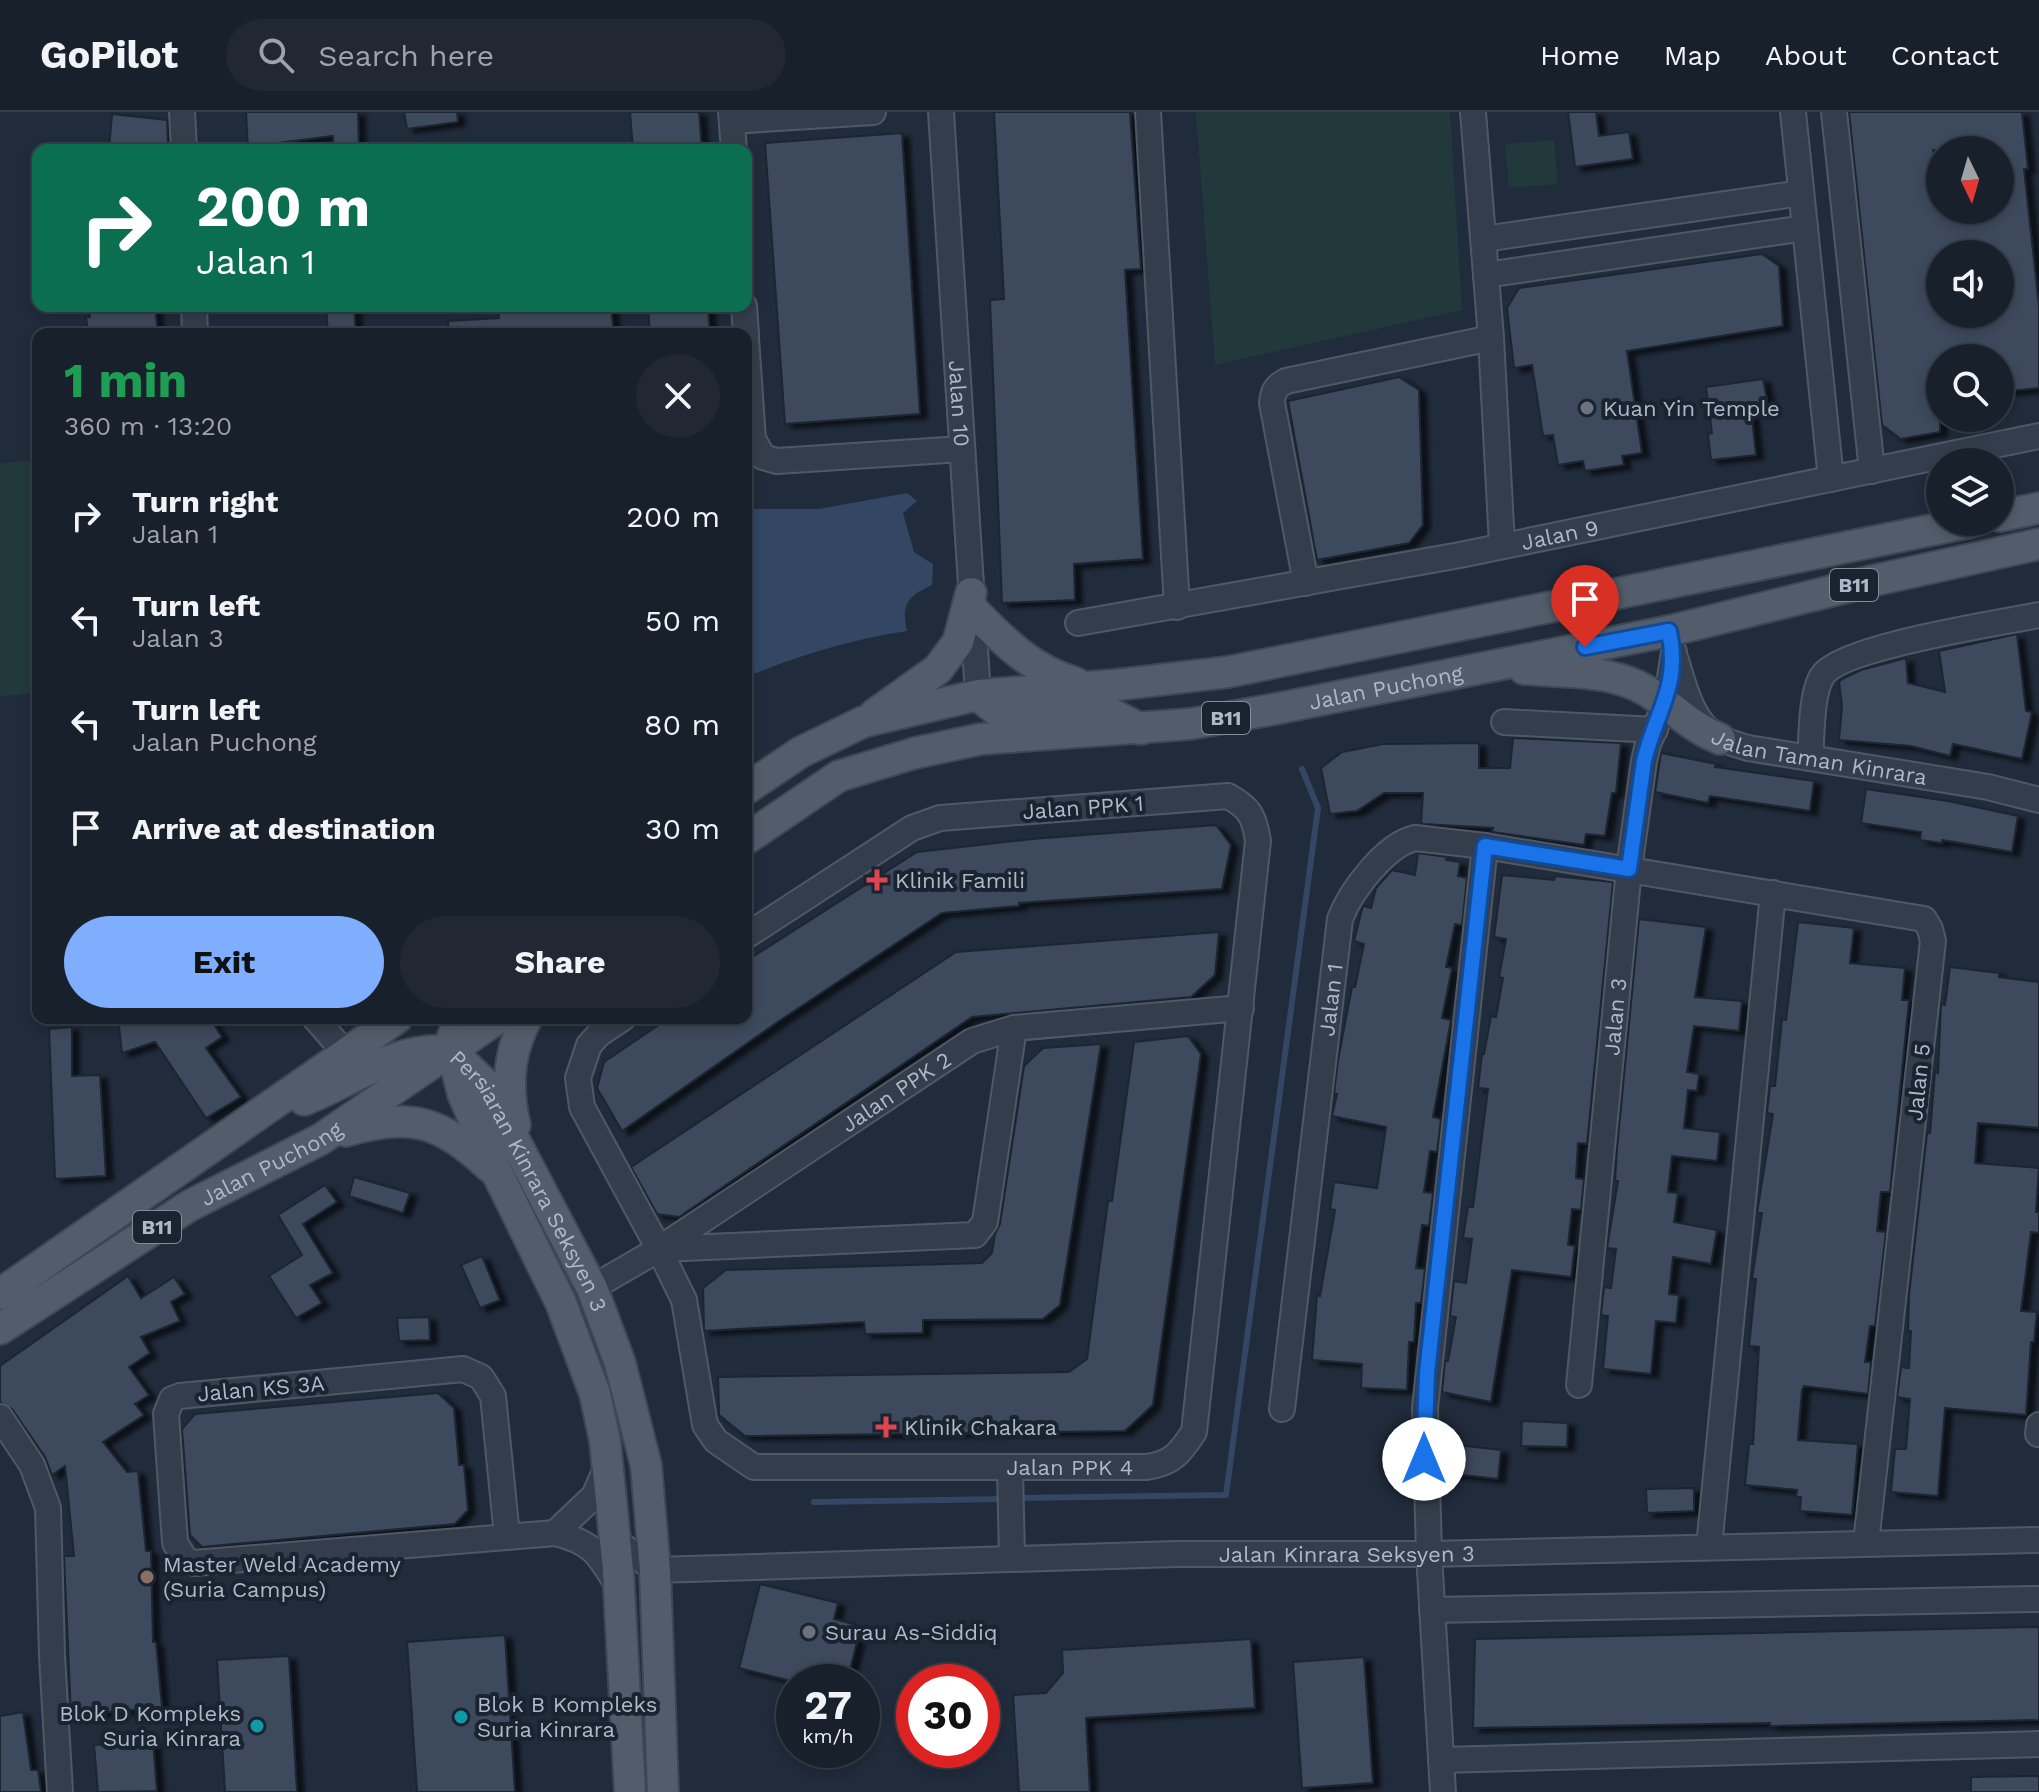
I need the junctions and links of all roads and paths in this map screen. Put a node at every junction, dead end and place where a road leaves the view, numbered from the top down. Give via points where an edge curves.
1 (182, 112) edge
2 (873, 112) edge
3 (941, 112) edge
4 (1148, 112) edge
5 (1473, 112) edge
6 (1793, 112) edge
7 (1834, 112) edge
8 (732, 116) edge
9 (184, 144) edge
10 (734, 144) edge
11 (1801, 193) junction
12 (1805, 228) junction
13 (1484, 239) junction
14 (1486, 275) junction
15 (1491, 338) junction
16 (752, 424) edge
17 (2039, 436) edge
18 (962, 449) junction
19 (1872, 471) junction
20 (1831, 479) junction
21 (2039, 508) edge
22 (2014, 513) edge
23 (1926, 531) edge
24 (2039, 544) edge
25 (1502, 545) junction
26 (1747, 568) junction
27 (1306, 583) junction
28 (972, 601) junction
29 (1558, 606) junction
30 (1177, 607) junction
31 (2039, 615) edge
32 (1078, 623) dead end
33 (1672, 642) junction
34 (1474, 668) junction
35 (1115, 685) junction
36 (978, 695) junction
37 (1660, 717) junction
38 (863, 722) junction
39 (1504, 722) dead end
40 (1141, 729) junction
41 (1720, 739) junction
42 (1810, 758) junction
43 (839, 776) junction
44 (752, 785) edge
45 (2039, 800) edge
46 (752, 835) edge
47 (1485, 846) junction
48 (1629, 869) junction
49 (1773, 893) junction
50 (752, 932) edge
51 (1241, 1008) junction
52 (322, 1024) edge
53 (388, 1024) edge
54 (457, 1024) edge
55 (490, 1024) edge
56 (524, 1024) edge
57 (614, 1024) edge
58 (1014, 1028) junction
59 (452, 1051) junction
60 (346, 1054) junction
61 (274, 1105) junction
62 (321, 1139) junction
63 (523, 1158) junction
64 (497, 1173) junction
65 (659, 1249) junction
66 (592, 1288) junction
67 (0, 1294) edge
68 (0, 1329) edge
69 (1579, 1385) dead end
70 (1282, 1409) dead end
71 (0, 1417) edge
72 (2039, 1425) edge
73 (2038, 1434) edge
74 (608, 1464) junction
75 (1010, 1477) junction
76 (555, 1533) junction
77 (507, 1536) junction
78 (2039, 1540) edge
79 (616, 1541) junction
80 (1866, 1543) junction
81 (1709, 1547) junction
82 (1012, 1548) junction
83 (1429, 1554) junction
84 (655, 1570) junction
85 (620, 1598) junction
86 (2039, 1599) edge
87 (1432, 1610) junction
88 (2039, 1744) edge
89 (1441, 1760) junction
90 (60, 1792) edge
91 (630, 1792) edge
92 (663, 1792) edge
93 (1443, 1792) edge

1 - 9 street
2 - 8 street
3 - 18 street, Jalan 10
4 - 30 street
5 - 13 street
6 - 11 street
7 - 19 street
8 - 10 street
11 - 12 street
11 - 13 street
12 - 14 street
12 - 20 street
13 - 14 street
14 - 15 street
15 - 25 street
15 - 27 street via 1278,385 1272,403
16 - 18 street via 763,457 777,461
17 - 19 street, Jalan 9
18 - 28 street, Jalan 10
19 - 20 street, Jalan 9
20 - 25 street, Jalan 9
21 - 22 main road
23 - 26 main road, Jalan Puchong / B11
24 - 33 main road, Jalan Puchong / B11 via 1876,580
25 - 27 street, Jalan 9
26 - 29 main road, Jalan Puchong / B11
26 - 33 main road via 1698,592 1678,609
27 - 30 street, Jalan 9
28 - 35 main road via 1008,646 1038,669 1075,683
28 - 36 street, Jalan 10
28 - 38 main road via 958,642 938,669
29 - 33 main road via 1630,610 1650,617
29 - 35 main road, Jalan Puchong / B11 via 1228,672
30 - 32 street, Jalan 9
31 - 42 street via 1866,651 1832,665 1816,690
33 - 34 main road, Jalan Puchong / B11
33 - 37 street, Jalan 3
33 - 41 street, Jalan Taman Kinrara via 1695,711
34 - 37 main road via 1602,675 1644,689
34 - 40 main road, Jalan Puchong / B11 via 1275,709
35 - 36 main road, Jalan Puchong / B11
36 - 38 main road, Jalan Puchong / B11
36 - 40 main road via 996,710 1015,714 1102,709
36 - 43 main road via 948,719 918,724 867,748
37 - 39 street
37 - 41 main road
37 - 48 street, Jalan 3 via 1644,761
38 - 44 main road, Jalan Puchong / B11 via 801,752
40 - 43 main road, Jalan Puchong / B11 via 981,739
41 - 42 street, Jalan Taman Kinrara
42 - 45 street, Jalan Taman Kinrara
43 - 46 main road, Jalan Puchong / B11
47 - 48 street, Jalan 1
47 - 70 street, Jalan 1 via 1405,840 1356,887 1340,919
47 - 83 street via 1427,1373
48 - 49 street, Jalan 5
48 - 69 street, Jalan 3
49 - 80 street, Jalan 5 via 1924,919 1933,941
49 - 81 street
50 - 51 street, Jalan PPK 1 via 912,828 940,818 1228,796 1246,806 1258,841
51 - 58 street, Jalan PPK 2
51 - 75 street, Jalan PPK 4 via 1194,1432 1176,1458 1162,1465
52 - 60 street
53 - 60 main road, Jalan Puchong / B11
54 - 59 main road
55 - 59 main road, Jalan Puchong / B11
56 - 63 main road via 510,1073
57 - 65 street via 589,1045 578,1078 582,1107
58 - 65 street, Jalan PPK 2 via 972,1041
58 - 65 street via 985,1222 975,1235
59 - 61 main road via 402,1056 303,1100
59 - 62 main road, Jalan Puchong / B11
59 - 63 main road, Persiaran Kinrara Seksyen 3 via 485,1084
59 - 64 main road, Persiaran Kinrara Seksyen 3 via 463,1094
60 - 61 main road, Jalan Puchong / B11
61 - 67 main road, Jalan Puchong / B11
62 - 64 main road via 374,1122 430,1125 455,1137
62 - 68 main road, Jalan Puchong / B11 via 189,1206
63 - 66 main road, Persiaran Kinrara Seksyen 3
64 - 74 main road, Persiaran Kinrara Seksyen 3 via 564,1310 595,1394
65 - 66 street, Jalan PPK 2
65 - 75 street, Jalan PPK 4 via 684,1300 705,1425 716,1441 754,1467
66 - 84 main road, Persiaran Kinrara Seksyen 3 via 620,1363 642,1450
71 - 90 street via 32,1465 48,1508
72 - 73 street
74 - 76 street via 594,1496
74 - 79 main road, Persiaran Kinrara Seksyen 3
75 - 82 street
76 - 77 street, Jalan KS 3A
76 - 85 street, Jalan KS 3A via 578,1539 598,1553
77 - 77 street, Jalan KS 3A via 194,1563 175,1543 166,1414 172,1399 180,1396 463,1369 481,1377 493,1396
78 - 80 street, Jalan Kinrara Seksyen 3
79 - 84 street
79 - 85 main road, Persiaran Kinrara Seksyen 3
80 - 81 street, Jalan Kinrara Seksyen 3
81 - 83 street, Jalan Kinrara Seksyen 3
82 - 83 street, Jalan Kinrara Seksyen 3
82 - 84 street, Jalan Kinrara Seksyen 3
83 - 87 street
84 - 85 street
84 - 92 main road, Persiaran Kinrara Seksyen 3
85 - 91 main road, Persiaran Kinrara Seksyen 3
86 - 87 street
87 - 89 street
88 - 89 street
89 - 93 street

